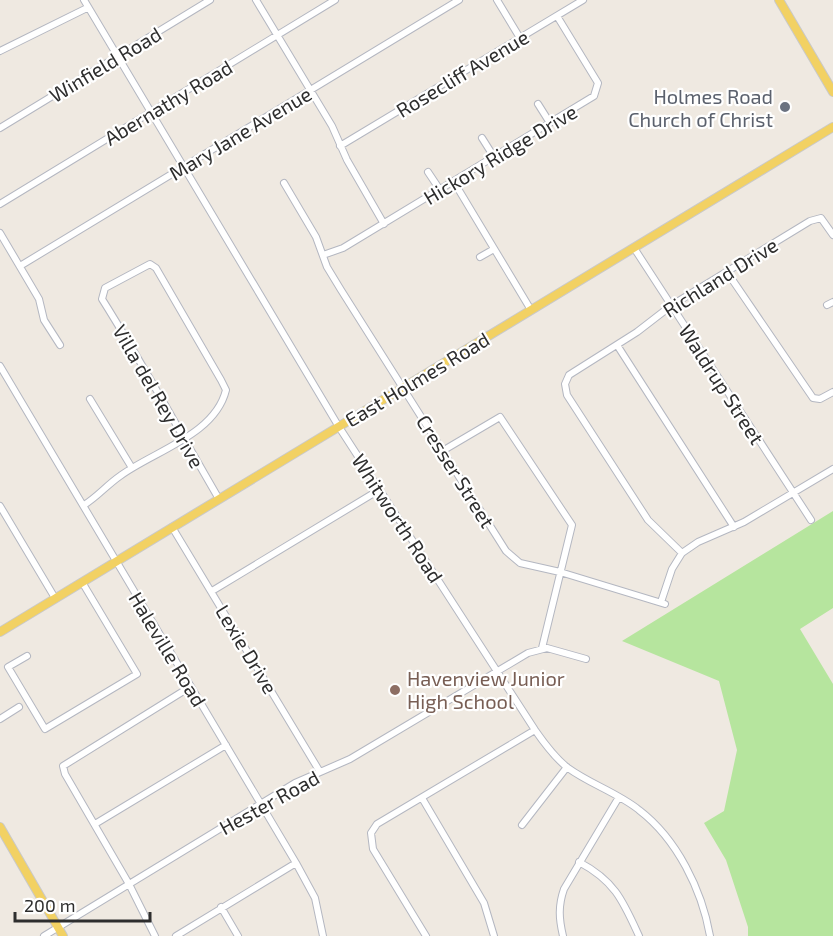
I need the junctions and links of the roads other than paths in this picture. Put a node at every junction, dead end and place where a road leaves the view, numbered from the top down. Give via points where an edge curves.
1 (84, 0) edge
2 (210, 0) edge
3 (256, 0) edge
4 (335, 0) edge
5 (459, 0) edge
6 (497, 0) edge
7 (584, 0) edge
8 (779, 0) edge
9 (87, 8) junction
10 (557, 16) junction
11 (277, 35) junction
12 (520, 38) junction
13 (0, 51) edge
14 (116, 57) junction
15 (310, 90) junction
16 (833, 92) edge
17 (538, 104) dead end
18 (150, 113) junction
19 (550, 123) junction
20 (833, 127) edge
21 (0, 128) edge
22 (482, 138) dead end
23 (340, 146) junction
24 (494, 157) junction
25 (183, 168) junction
26 (428, 172) dead end
27 (454, 182) junction
28 (284, 183) dead end
29 (440, 190) junction
30 (0, 204) edge
31 (384, 224) junction
32 (0, 233) edge
33 (833, 235) edge
34 (634, 248) junction
35 (494, 249) junction
36 (323, 255) junction
37 (480, 257) dead end
38 (20, 266) junction
39 (727, 272) junction
40 (672, 305) junction
41 (531, 310) junction
42 (60, 345) dead end
43 (617, 345) junction
44 (0, 366) edge
45 (402, 388) junction
46 (833, 392) edge
47 (90, 399) dead end
48 (339, 427) junction
49 (184, 437) junction
50 (444, 450) junction
51 (132, 468) junction
52 (833, 469) edge
53 (379, 490) junction
54 (793, 493) junction
55 (219, 499) junction
56 (84, 505) junction
57 (0, 506) edge
58 (811, 520) dead end
59 (172, 527) junction
60 (734, 527) junction
61 (682, 553) junction
62 (117, 561) junction
63 (560, 572) junction
64 (82, 582) junction
65 (212, 591) junction
66 (55, 598) junction
67 (0, 632) edge
68 (542, 648) junction
69 (27, 656) dead end
70 (586, 659) dead end
71 (497, 672) junction
72 (190, 687) junction
73 (20, 707) dead end
74 (0, 719) edge
75 (534, 730) junction
76 (226, 745) junction
77 (567, 767) junction
78 (320, 772) junction
79 (422, 798) junction
80 (619, 798) junction
81 (261, 804) junction
82 (94, 824) junction
83 (522, 825) dead end
84 (0, 827) edge
85 (579, 862) junction
86 (296, 863) junction
87 (129, 884) junction
88 (221, 907) junction
89 (61, 932) edge
90 (44, 936) edge
91 (155, 936) edge
92 (176, 936) edge
93 (238, 936) edge
94 (323, 936) edge
95 (426, 936) edge
96 (494, 936) edge
97 (563, 936) edge
98 (639, 936) edge
99 (710, 936) edge

1 - 9 street, Whitworth Road
2 - 14 street, Winfield Road
3 - 11 street
4 - 11 street, Abernathy Road
5 - 15 street, Mary Jane Avenue
6 - 12 street
7 - 10 street, Rosecliff Avenue
8 - 16 main road
9 - 13 street
9 - 14 street, Whitworth Road
10 - 12 street, Rosecliff Avenue
10 - 19 street, Hickory Ridge Drive via 598,83 598,90
11 - 15 street
11 - 18 street, Abernathy Road
12 - 23 street, Rosecliff Avenue
14 - 18 street, Whitworth Road
14 - 21 street, Winfield Road
15 - 23 street
15 - 25 street, Mary Jane Avenue
17 - 19 street
18 - 25 street, Whitworth Road
18 - 30 street, Abernathy Road
19 - 24 street, Hickory Ridge Drive
20 - 34 main road, East Holmes Road
22 - 24 street
23 - 31 street
24 - 27 street, Hickory Ridge Drive
25 - 38 street, Mary Jane Avenue
25 - 48 street, Whitworth Road
26 - 29 street
27 - 29 street, Hickory Ridge Drive
27 - 35 street
28 - 36 street, Cresser Street
29 - 31 street, Hickory Ridge Drive
31 - 36 street, Hickory Ridge Drive via 344,248
32 - 38 street
33 - 39 street, Richland Drive via 821,218 810,221
34 - 40 street, Waldrup Street
34 - 41 main road, East Holmes Road
35 - 37 street
35 - 41 street
36 - 45 street, Cresser Street
38 - 42 street
39 - 40 street, Richland Drive
39 - 46 street via 813,398
40 - 43 street, Richland Drive
40 - 54 street, Waldrup Street
41 - 45 main road, East Holmes Road
43 - 60 street
43 - 61 street, Richland Drive via 569,375 565,384 567,395 648,519
44 - 56 street, Haleville Road
45 - 48 main road, East Holmes Road
45 - 50 street, Cresser Street
47 - 51 street
48 - 53 street, Whitworth Road
48 - 55 main road, East Holmes Road
49 - 49 street, Villa del Rey Drive via 205,423 224,399 226,390 154,265 141,267 102,292 102,298
49 - 51 street
49 - 55 street, Villa del Rey Drive
50 - 63 street, Cresser Street via 506,551 520,563
50 - 63 street via 500,417 572,525
51 - 56 street
52 - 54 street
53 - 65 street
53 - 71 street, Whitworth Road
54 - 58 street, Waldrup Street
54 - 60 street
55 - 59 main road, East Holmes Road
56 - 62 street, Haleville Road
57 - 66 street
59 - 62 main road, East Holmes Road
59 - 65 street, Lexie Drive
60 - 61 street
61 - 63 street, Cresser Street via 672,569 663,603
62 - 64 main road, East Holmes Road
62 - 72 street, Haleville Road
63 - 68 street
64 - 66 main road, East Holmes Road
64 - 69 street via 137,674 45,729 8,668
65 - 78 street, Lexie Drive
66 - 67 main road, East Holmes Road
68 - 70 street
68 - 71 street, Hester Road
71 - 75 street, Whitworth Road
71 - 78 street, Hester Road via 350,759
72 - 76 street, Haleville Road
72 - 82 street via 63,766
73 - 74 street
75 - 77 street, Whitworth Road
75 - 79 street
76 - 81 street, Haleville Road
76 - 82 street
77 - 80 street, Whitworth Road
77 - 83 street
78 - 81 street, Hester Road
79 - 95 street via 377,824 371,834 373,849
79 - 96 street via 484,903
80 - 85 street
80 - 99 street, Whitworth Road via 650,819 684,864 698,893
81 - 86 street, Haleville Road
81 - 87 street, Hester Road
82 - 87 street
84 - 89 main road
85 - 97 street via 560,903
85 - 98 street via 611,883
86 - 88 street
86 - 94 street, Haleville Road via 315,898
87 - 89 street, Hester Road
87 - 91 street
88 - 92 street
88 - 93 street
89 - 90 street, Hester Road

